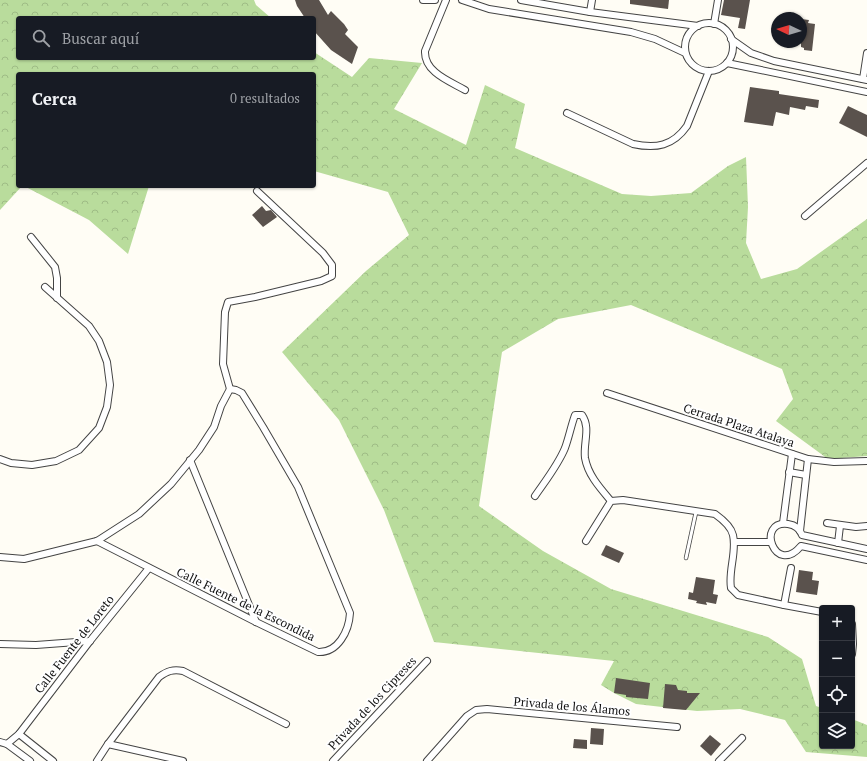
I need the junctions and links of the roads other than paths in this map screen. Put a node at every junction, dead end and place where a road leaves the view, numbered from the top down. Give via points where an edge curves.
1 (423, 0) edge
2 (435, 0) edge
3 (446, 0) edge
4 (462, 0) edge
5 (521, 0) edge
6 (592, 0) edge
7 (718, 0) edge
8 (590, 12) junction
9 (714, 24) junction
10 (698, 26) junction
11 (731, 39) junction
12 (685, 53) junction
13 (867, 53) edge
14 (727, 63) junction
15 (710, 72) junction
16 (865, 80) edge
17 (465, 90) dead end
18 (867, 92) edge
19 (567, 113) dead end
20 (867, 163) edge
21 (258, 191) dead end
22 (805, 216) dead end
23 (30, 237) dead end
24 (45, 287) dead end
25 (57, 298) junction
26 (230, 389) junction
27 (607, 393) dead end
28 (792, 454) junction
29 (0, 459) edge
30 (808, 459) junction
31 (190, 460) junction
32 (867, 461) edge
33 (789, 472) junction
34 (806, 476) junction
35 (535, 496) dead end
36 (611, 501) junction
37 (697, 510) junction
38 (783, 523) junction
39 (827, 524) dead end
40 (840, 526) junction
41 (867, 526) edge
42 (800, 531) junction
43 (97, 541) junction
44 (586, 541) dead end
45 (734, 542) junction
46 (770, 542) junction
47 (838, 543) junction
48 (867, 549) edge
49 (0, 557) edge
50 (686, 558) dead end
51 (867, 560) edge
52 (149, 568) junction
53 (791, 568) dead end
54 (784, 605) junction
55 (819, 611) edge
56 (256, 622) junction
57 (90, 641) junction
58 (0, 644) edge
59 (427, 661) dead end
60 (286, 724) dead end
61 (677, 727) dead end
62 (19, 734) junction
63 (742, 738) dead end
64 (0, 742) edge
65 (7, 744) junction
66 (108, 744) junction
67 (30, 761) edge
68 (53, 761) edge
69 (97, 761) edge
70 (183, 761) edge
71 (333, 761) edge
72 (427, 761) edge
73 (719, 761) edge

1 - 2 street
3 - 17 street via 425,51 425,59 432,70
4 - 12 street via 489,9 632,32
5 - 8 street
6 - 8 street
7 - 9 street
8 - 10 street
9 - 10 street
9 - 11 street via 727,32
10 - 12 street via 687,37
11 - 14 street via 732,52
11 - 16 street via 751,53 774,61
12 - 15 street via 694,67
13 - 16 street
14 - 15 street
14 - 18 street
15 - 19 street via 681,134 664,145 633,144
20 - 22 street
21 - 26 street via 323,252 332,265 332,276 314,283 228,302 225,312 223,364
23 - 25 street via 55,267
24 - 25 street
25 - 29 street via 89,326 99,341 107,362 110,385 107,407 99,428 79,450 56,461 32,465
26 - 31 street via 214,427
26 - 56 street, Calle Fuente de la Escondida via 242,393 298,487 350,613 350,623 345,635 332,650 325,652 318,652
27 - 28 street, Cerrada Plaza Atalaya
28 - 30 street, Cerrada Plaza Atalaya
28 - 33 street
30 - 32 street, Cerrada Plaza Atalaya via 834,462
30 - 34 street
31 - 43 street via 171,484 139,514
31 - 56 street
33 - 34 street
33 - 38 street
34 - 42 street
35 - 36 street via 555,467 576,415 582,414 586,421 585,457 590,473
36 - 37 street via 623,500
36 - 44 street
37 - 45 street via 716,514 733,534
37 - 50 lane
38 - 42 street via 793,524
38 - 46 street via 771,534
39 - 40 street
40 - 41 street
40 - 47 street
42 - 47 street via 802,536
43 - 49 street via 24,559
43 - 52 street, Calle Fuente de la Escondida
45 - 46 street
45 - 54 street via 729,579 731,588 738,595
46 - 51 street via 773,549 788,556 796,553 801,546
47 - 48 street
52 - 56 street, Calle Fuente de la Escondida
52 - 57 street, Calle Fuente de Loreto
53 - 54 street
54 - 55 street
57 - 58 street via 36,645
57 - 62 street, Calle Fuente de Loreto
59 - 71 street, Privada de los Cipreses
60 - 66 street via 175,669 159,677
61 - 72 street, Privada de los Álamos via 476,710 467,716
62 - 65 street, Calle Fuente de Loreto
62 - 68 street
63 - 73 street
64 - 65 street
65 - 67 street
66 - 69 street
66 - 70 street

